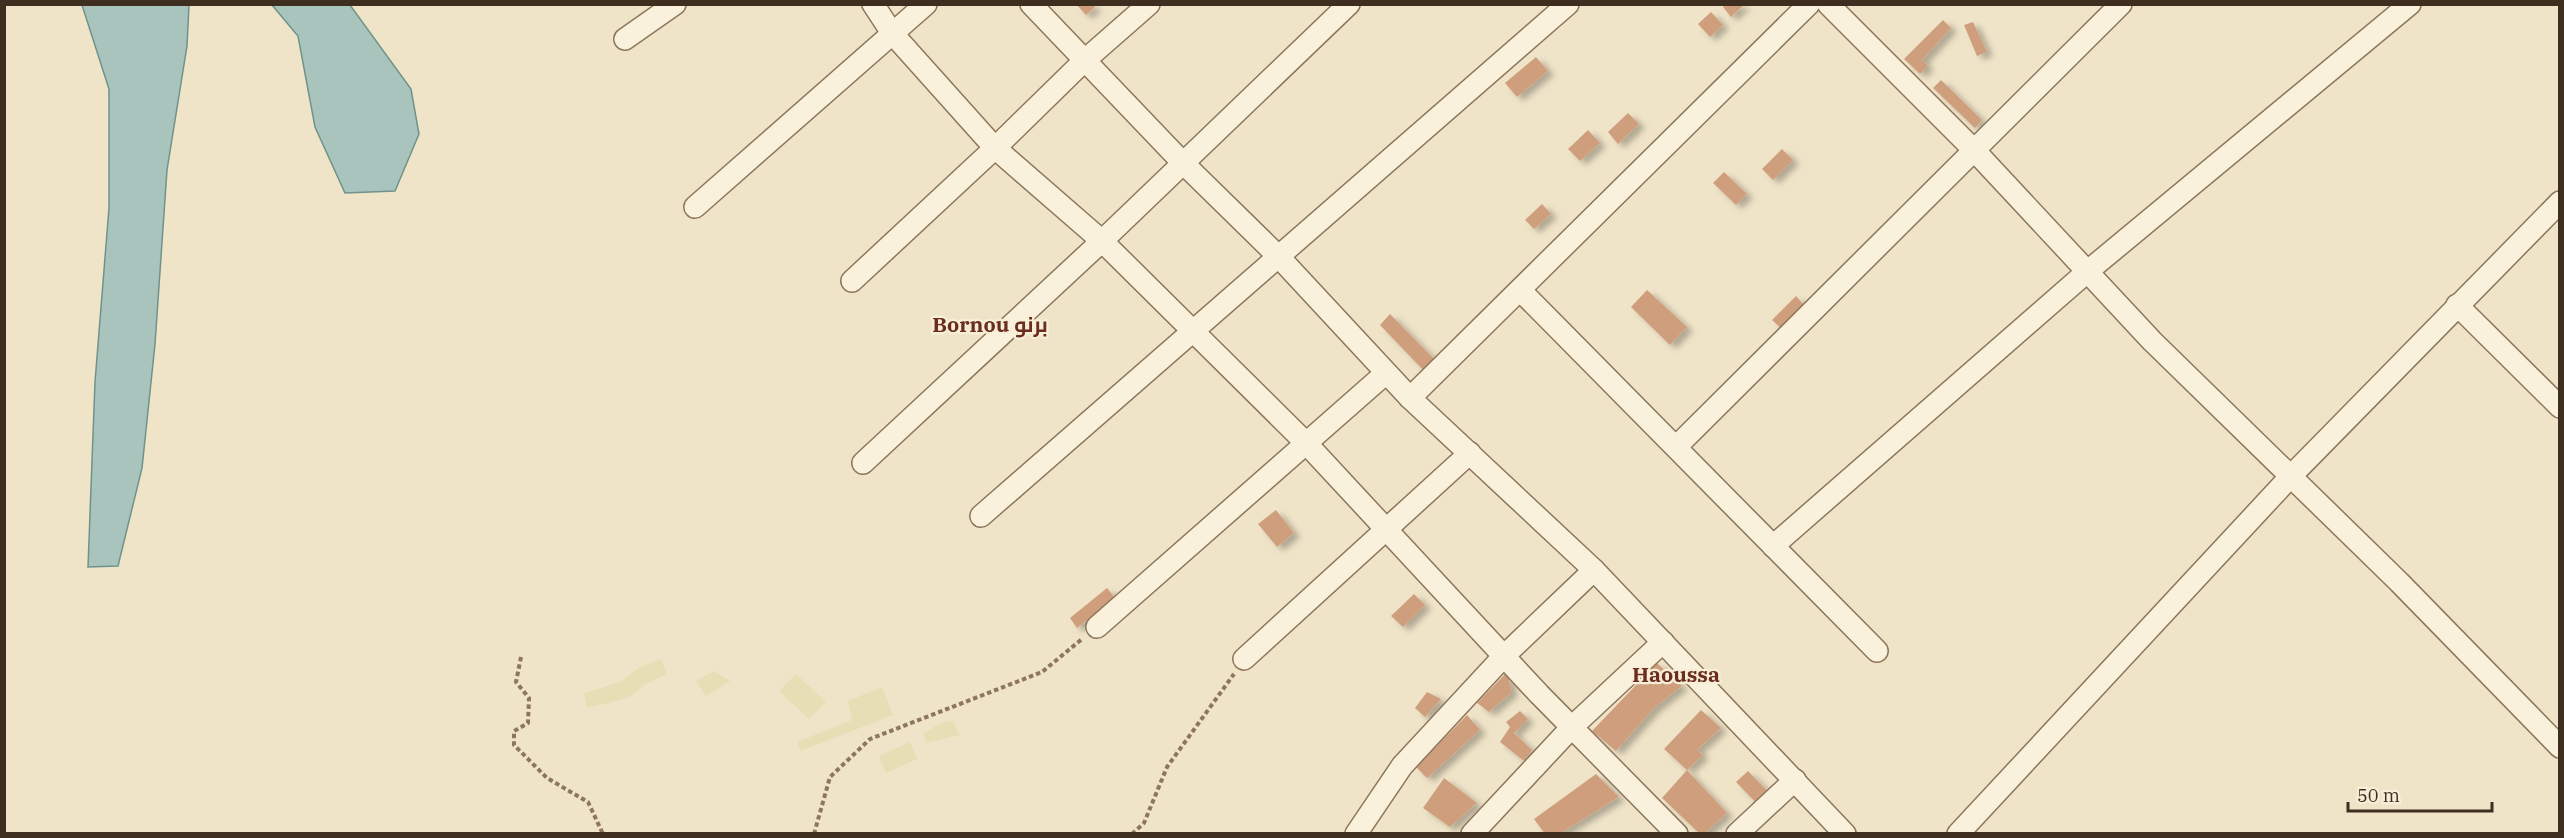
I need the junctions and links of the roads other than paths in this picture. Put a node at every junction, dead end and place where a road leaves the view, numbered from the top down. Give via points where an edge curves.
1 (675, 4) edge
2 (873, 4) edge
3 (926, 4) edge
4 (1030, 4) edge
5 (1149, 4) edge
6 (1349, 4) edge
7 (1568, 4) edge
8 (1809, 4) edge
9 (1828, 4) edge
10 (2121, 4) edge
11 (2410, 4) edge
12 (892, 33) junction
13 (624, 39) dead end
14 (1084, 61) junction
15 (995, 148) junction
16 (1974, 150) junction
17 (1182, 162) junction
18 (2559, 202) edge
19 (694, 207) dead end
20 (1102, 241) junction
21 (1279, 257) junction
22 (2088, 272) junction
23 (852, 281) dead end
24 (1520, 290) junction
25 (2457, 305) junction
26 (1193, 331) junction
27 (1386, 373) junction
28 (1410, 398) junction
29 (2559, 407) edge
30 (1306, 443) junction
31 (1676, 447) junction
32 (1470, 453) junction
33 (863, 463) dead end
34 (2290, 476) junction
35 (981, 516) dead end
36 (1386, 528) junction
37 (1773, 546) junction
38 (1594, 570) junction
39 (1097, 627) road end
40 (1663, 642) junction
41 (1877, 651) dead end
42 (1504, 656) junction
43 (1244, 659) road end
44 (1572, 727) junction
45 (2559, 747) edge
46 (1795, 780) junction
47 (1356, 834) edge
48 (1472, 834) edge
49 (1677, 834) edge
50 (1737, 834) edge
51 (1845, 834) edge
52 (1958, 834) edge

1 - 13 street
2 - 12 street
3 - 12 street
4 - 14 street
5 - 14 street
6 - 17 street
7 - 21 street
8 - 24 street
9 - 16 street
10 - 16 street
11 - 22 street
12 - 15 street
12 - 19 street
14 - 15 street
14 - 17 street
15 - 20 street
15 - 23 street
16 - 22 street
16 - 31 street
17 - 20 street
17 - 21 street
18 - 25 street
20 - 26 street
20 - 33 street
21 - 26 street
21 - 27 street
22 - 34 street via 2152,341
22 - 37 street
24 - 28 street
24 - 31 street
25 - 29 street
25 - 34 street
26 - 30 street
26 - 35 street
27 - 28 street
27 - 30 street
28 - 32 street
30 - 36 street
30 - 39 street
31 - 37 street
32 - 36 street
32 - 38 street
34 - 45 street
34 - 52 street
36 - 42 street
36 - 43 street
37 - 41 street
38 - 40 street
38 - 42 street
40 - 44 street
40 - 46 street
42 - 44 street
42 - 47 street via 1402,766
44 - 48 street
44 - 49 street
46 - 50 street
46 - 51 street

